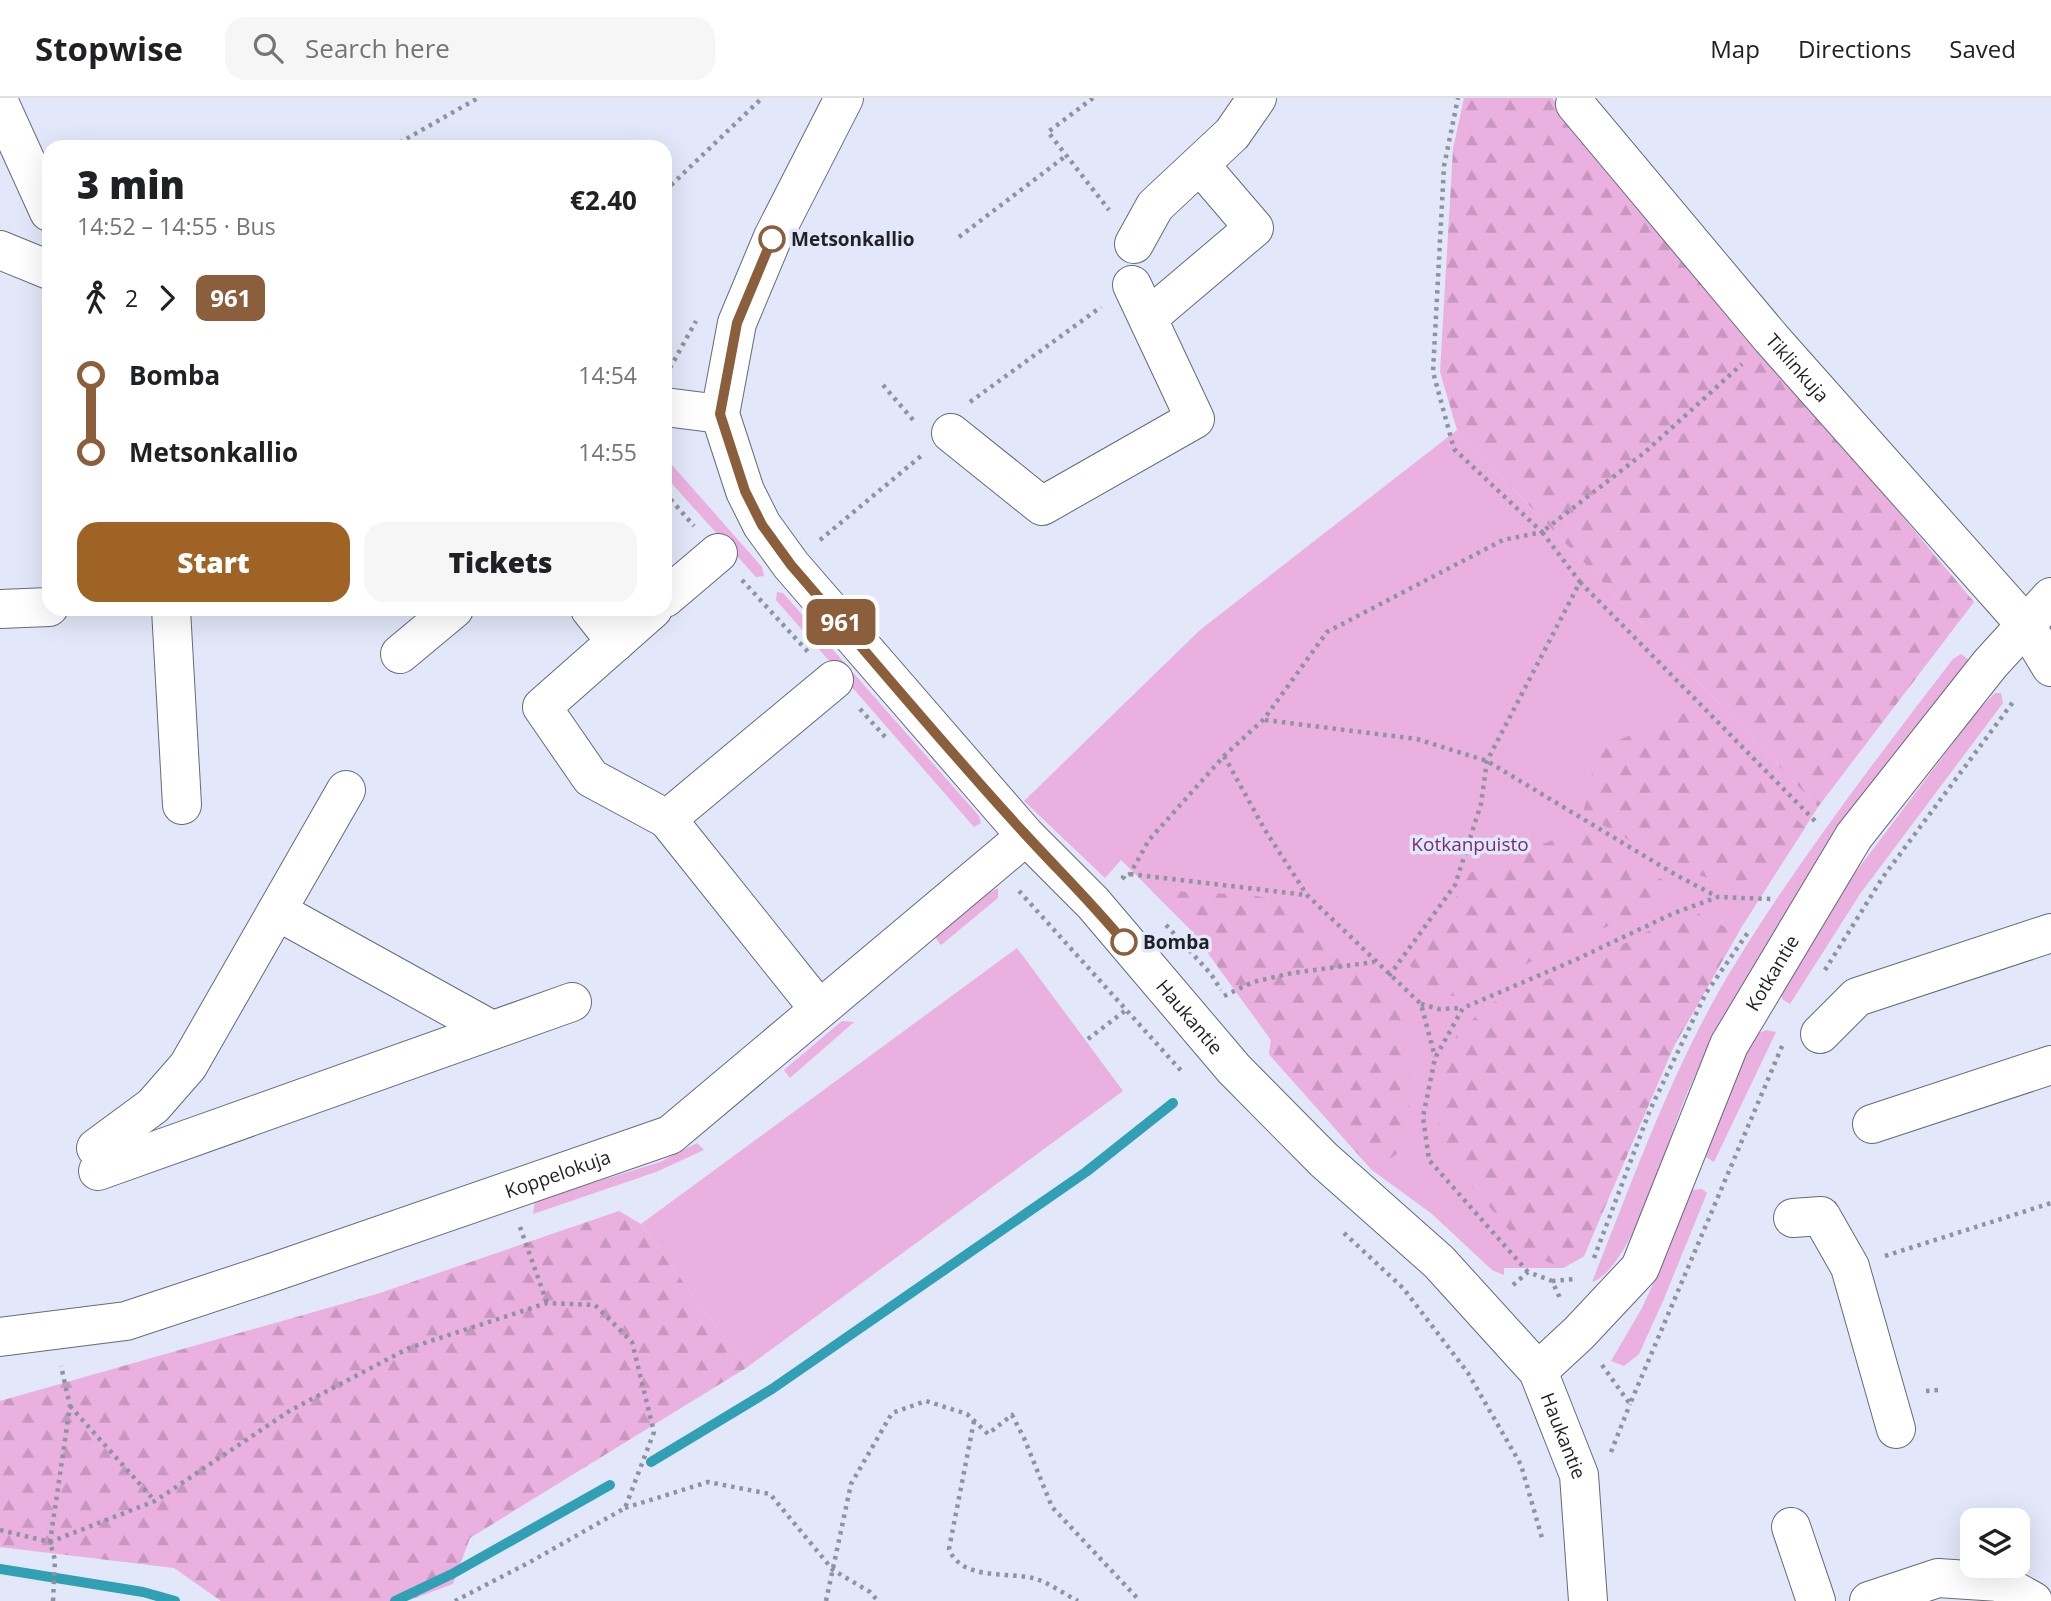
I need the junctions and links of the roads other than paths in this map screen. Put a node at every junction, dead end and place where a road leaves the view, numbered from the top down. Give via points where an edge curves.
1 (844, 98) edge
2 (1257, 98) edge
3 (0, 104) edge
4 (1575, 104) dead end
5 (1200, 164) junction
6 (42, 197) edge
7 (42, 233) edge
8 (1135, 244) road end
9 (27, 262) edge
10 (672, 408) edge
11 (720, 414) junction
12 (943, 439) road end
13 (718, 553) dead end
14 (672, 592) edge
15 (2051, 597) edge
16 (42, 607) edge
17 (0, 609) edge
18 (171, 616) edge
19 (446, 616) edge
20 (596, 616) edge
21 (645, 616) edge
22 (2025, 624) junction
23 (616, 642) junction
24 (400, 654) dead end
25 (2051, 667) edge
26 (834, 680) dead end
27 (346, 790) dead end
28 (181, 805) dead end
29 (667, 819) junction
30 (1026, 836) junction
31 (277, 911) junction
32 (2051, 933) edge
33 (572, 1002) dead end
34 (819, 1009) junction
35 (492, 1030) junction
36 (1820, 1034) dead end
37 (2051, 1065) edge
38 (1872, 1124) dead end
39 (1793, 1218) dead end
40 (0, 1337) edge
41 (1538, 1371) junction
42 (1896, 1429) dead end
43 (1791, 1527) dead end
44 (1588, 1601) edge
45 (1815, 1601) edge
46 (1868, 1601) edge
47 (2033, 1601) edge

1 - 11 street, Haukantie via 773,237 737,323
2 - 5 street via 1232,134
3 - 6 street
4 - 22 street, Tiklinkuja via 1771,338
5 - 8 street via 1155,206
5 - 12 street via 1254,228 1140,301 1195,419 1042,506
7 - 9 street
10 - 11 street
11 - 30 street, Haukantie via 745,491 762,525 791,565
13 - 14 street
15 - 22 street, Kotkantie
16 - 17 street
18 - 28 street
19 - 24 street
20 - 23 street
21 - 23 street
22 - 25 street, Tiklinkuja
22 - 41 street, Kotkantie via 1854,836 1729,1045 1640,1268
23 - 29 street via 542,707 590,778
26 - 29 street
27 - 31 street
29 - 34 street
30 - 34 street, Koppelokuja
30 - 41 street, Haukantie via 1093,904 1234,1069 1324,1160 1438,1262
31 - 35 street
31 - 35 street via 188,1066 97,1159
32 - 36 street via 1857,997
33 - 35 street
34 - 40 street, Koppelokuja via 670,1135 126,1321
37 - 38 street
39 - 42 street via 1821,1216 1850,1267
41 - 44 street, Haukantie via 1579,1475
43 - 45 street
46 - 47 street via 1938,1578 1999,1582

